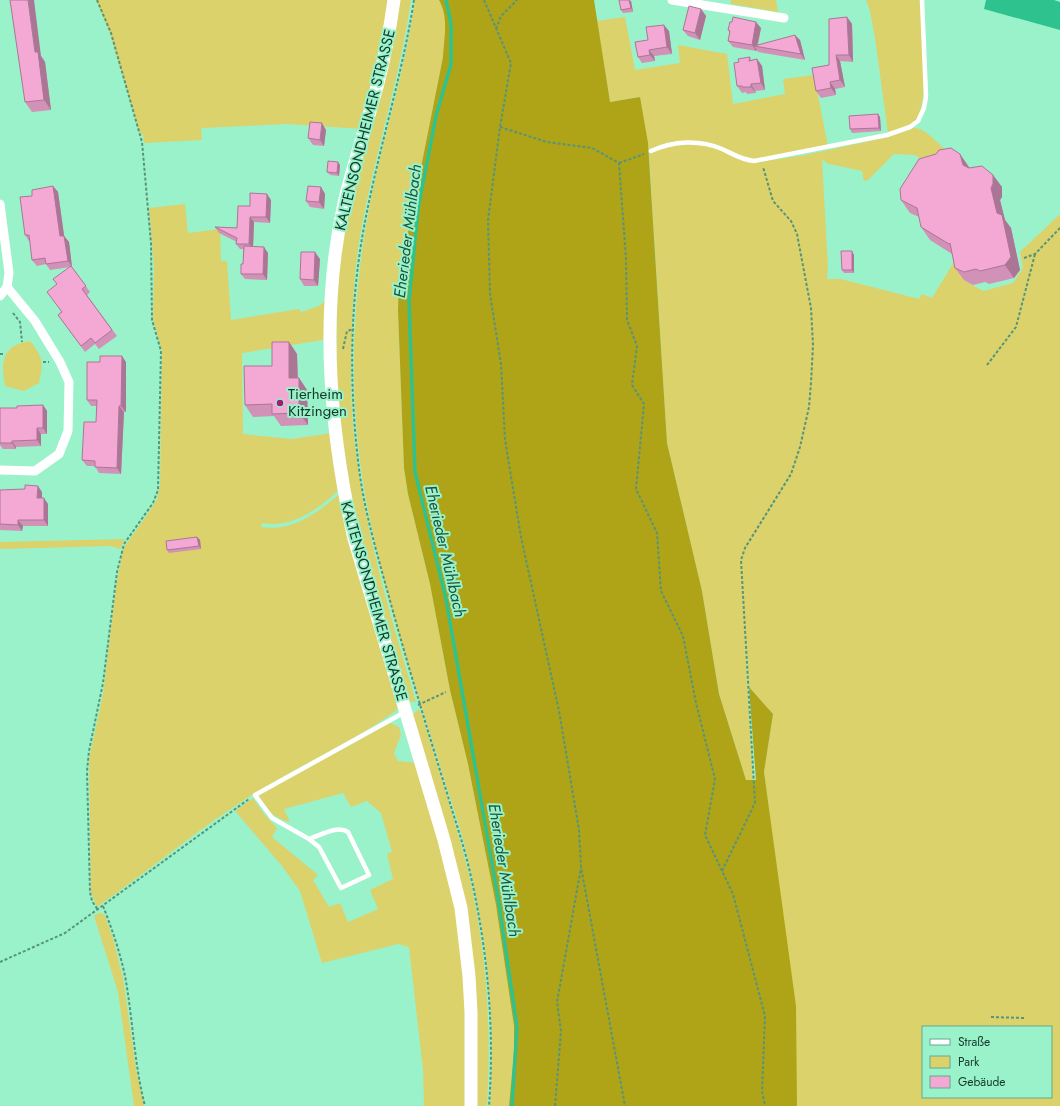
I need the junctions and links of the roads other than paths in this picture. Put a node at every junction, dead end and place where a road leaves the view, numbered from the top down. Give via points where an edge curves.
1 (394, 0) edge
2 (672, 0) edge
3 (922, 0) edge
4 (784, 18) dead end
5 (651, 151) road end
6 (0, 204) edge
7 (7, 287) junction
8 (0, 296) edge
9 (0, 470) edge
10 (405, 712) junction
11 (310, 839) junction
12 (471, 1106) edge

1 - 10 main road, KALTENSONDHEIMER STRASSE via 378,82 343,208 334,283 332,371 338,450 348,514
2 - 4 street
3 - 5 lane via 926,96 918,121 910,127 761,160 749,160 711,145 698,143 671,144
6 - 7 street via 9,273
7 - 8 street
7 - 9 street via 35,321 69,382 68,431 59,454 35,470
10 - 11 lane via 255,795 272,818
10 - 12 main road, KALTENSONDHEIMER STRASSE via 444,840 461,908 471,1012
11 - 11 lane via 319,847 341,888 369,875 348,832 344,829 336,829

